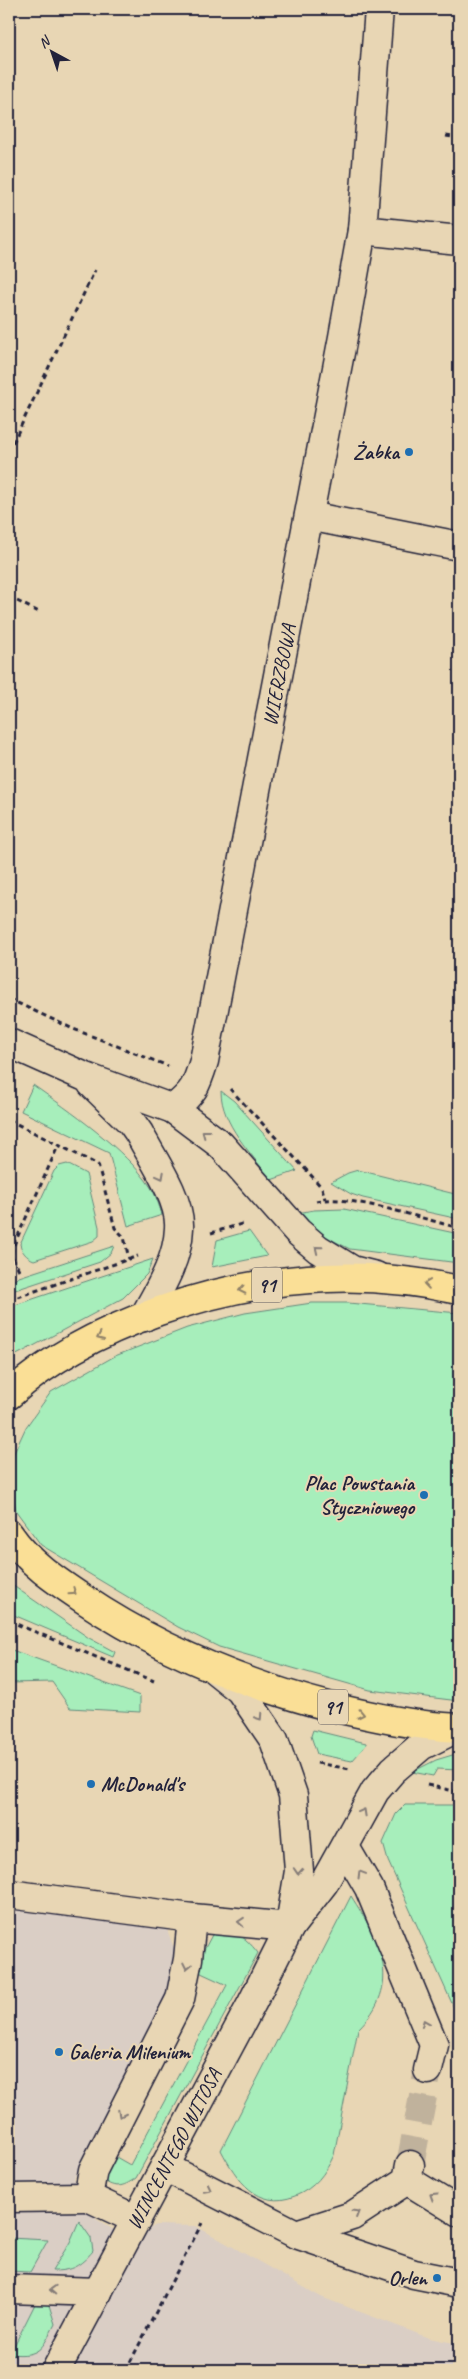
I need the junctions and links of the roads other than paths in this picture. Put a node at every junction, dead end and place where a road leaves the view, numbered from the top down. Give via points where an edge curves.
1 (379, 9) edge
2 (362, 230) junction
3 (459, 240) edge
4 (310, 516) junction
5 (459, 546) edge
6 (9, 1043) edge
7 (83, 1076) junction
8 (173, 1109) junction
9 (395, 1280) junction
10 (459, 1290) edge
11 (144, 1317) junction
12 (32, 1374) junction
13 (9, 1388) edge
14 (9, 1395) edge
15 (9, 1534) edge
16 (9, 1546) edge
17 (33, 1563) junction
18 (214, 1669) junction
19 (458, 1728) edge
20 (345, 1847) junction
21 (9, 1894) edge
22 (192, 1918) junction
23 (290, 1926) junction
24 (428, 2070) tunnel mouth
25 (165, 2167) junction
26 (88, 2197) junction
27 (9, 2198) edge
28 (459, 2212) edge
29 (137, 2220) junction
30 (296, 2234) junction
31 (459, 2284) edge
32 (9, 2289) edge
33 (98, 2292) junction
34 (56, 2370) edge

1 - 2 street, WIERZBOWA
2 - 3 street
2 - 4 street, WIERZBOWA
4 - 5 street
4 - 8 street, WIERZBOWA via 204,1061 197,1085
6 - 7 street
7 - 8 street
7 -> 11 street via 132,1123 173,1198 180,1227 174,1256
9 -> 8 street via 352,1270 334,1261 298,1232 221,1145
10 -> 9 main road, 91
9 -> 11 main road, 91 via 327,1278 290,1281 204,1298
11 -> 12 main road, 91 via 80,1346
12 - 13 main road, 91
12 - 14 main road
15 - 17 main road
16 - 17 main road, 91
17 -> 18 main road, 91 via 100,1610 162,1645
18 -> 19 main road, 91 via 251,1684 359,1714
18 -> 23 street, WINCENTEGO WITOSA via 240,1690 274,1740 293,1795 300,1871
20 -> 19 street, WINCENTEGO WITOSA via 375,1791 393,1770 421,1746
20 - 23 street, WINCENTEGO WITOSA via 324,1883
24 -> 20 street via 434,2045 369,1888
21 - 22 street
23 -> 22 street
22 -> 26 street via 180,1999 93,2170
23 - 25 street, WINCENTEGO WITOSA
25 - 29 street, WINCENTEGO WITOSA
25 -> 30 street
26 - 27 street
26 - 29 street
28 - 30 street via 408,2172 352,2216
29 - 33 street, WINCENTEGO WITOSA
30 - 31 street via 414,2274
33 -> 32 street
33 - 34 street, WINCENTEGO WITOSA

